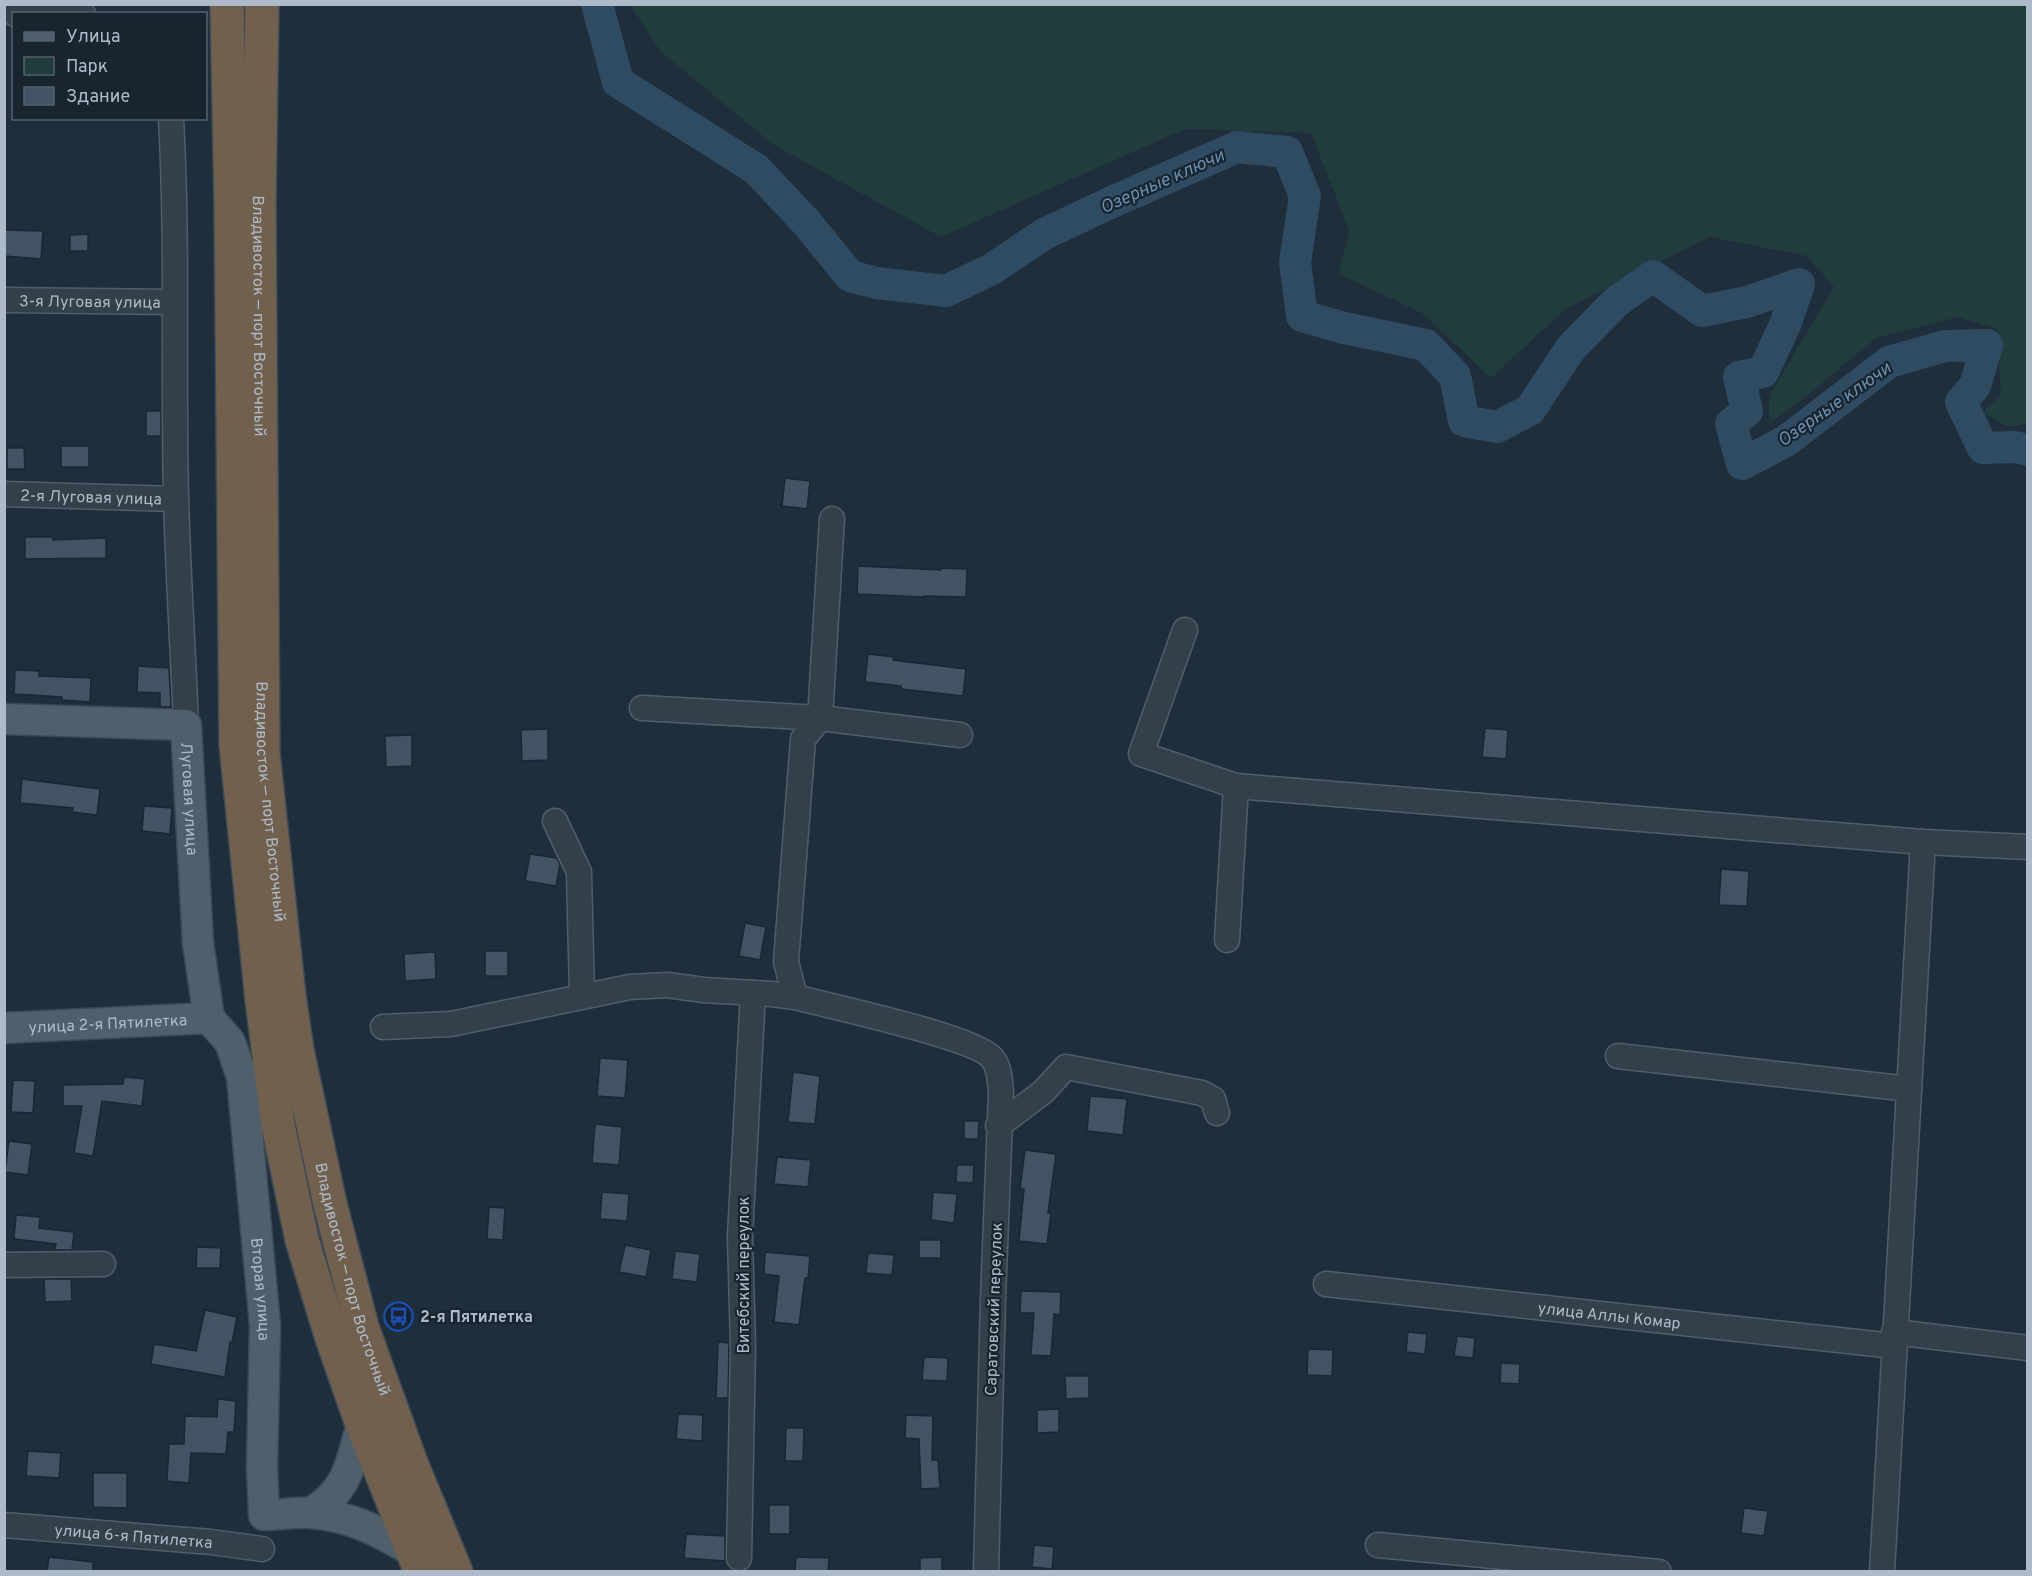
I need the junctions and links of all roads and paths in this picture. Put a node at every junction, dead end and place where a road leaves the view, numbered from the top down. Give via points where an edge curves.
1 (24, 12) edge
2 (70, 12) edge
3 (262, 14) edge
4 (227, 16) edge
5 (171, 120) edge
6 (4, 300) edge
7 (174, 302) junction
8 (4, 494) edge
9 (176, 499) junction
10 (832, 519) dead end
11 (1185, 630) dead end
12 (642, 708) dead end
13 (820, 718) junction
14 (4, 719) edge
15 (186, 726) junction
16 (960, 735) dead end
17 (1236, 786) junction
18 (555, 820) dead end
19 (1923, 842) junction
20 (2028, 847) edge
21 (1227, 940) dead end
22 (753, 993) junction
23 (582, 996) junction
24 (795, 997) junction
25 (209, 1018) junction
26 (383, 1027) dead end
27 (4, 1028) edge
28 (1618, 1056) dead end
29 (1909, 1089) junction
30 (1216, 1113) dead end
31 (998, 1126) junction
32 (103, 1264) dead end
33 (4, 1265) edge
34 (1326, 1284) dead end
35 (1894, 1339) junction
36 (2028, 1348) edge
37 (362, 1424) junction
38 (311, 1513) junction
39 (264, 1515) junction
40 (4, 1525) edge
41 (1378, 1545) dead end
42 (739, 1558) dead end
43 (263, 1560) edge
44 (416, 1561) edge
45 (456, 1572) edge
46 (986, 1572) edge
47 (1659, 1572) edge
48 (1882, 1572) edge

1 - 2 street via 44,8
3 - 45 highway, Владивосток — порт Восточный via 258,202 263,753 289,996 330,1204 362,1327
4 - 37 highway, Владивосток — порт Восточный via 236,745 278,1125 302,1240
5 - 7 street via 176,197
6 - 7 street, 3-я Луговая улица
7 - 9 street
8 - 9 street, 2-я Луговая улица
9 - 15 street
10 - 13 street
11 - 17 street via 1141,754
12 - 13 street
13 - 16 street
13 - 24 street via 804,739 786,962
14 - 15 main road, Луговая улица
15 - 25 main road, Луговая улица via 198,943
17 - 19 street
17 - 21 street
18 - 23 street via 579,872
19 - 20 street
19 - 29 street
22 - 23 street via 667,985
22 - 24 street
22 - 42 street, Витебский переулок via 740,1236 743,1347
23 - 26 street via 451,1024
24 - 31 street, Саратовский переулок via 950,1037 984,1051 998,1069
25 - 27 main road, улица 2-я Пятилетка
25 - 39 main road, Вторая улица via 230,1042 242,1077 265,1325
28 - 29 street
29 - 35 street
30 - 31 street via 1213,1099 1202,1094 1066,1066 1043,1092
31 - 46 street, Саратовский переулок
32 - 33 street
34 - 35 street, улица Аллы Комар
35 - 36 street, улица Аллы Комар
35 - 48 street
37 - 38 main road via 343,1483 334,1496
37 - 44 highway, Владивосток — порт Восточный
38 - 39 main road
38 - 44 main road via 362,1524
39 - 43 street, Вторая улица
40 - 43 street, улица 6-я Пятилетка via 211,1542
41 - 47 street

